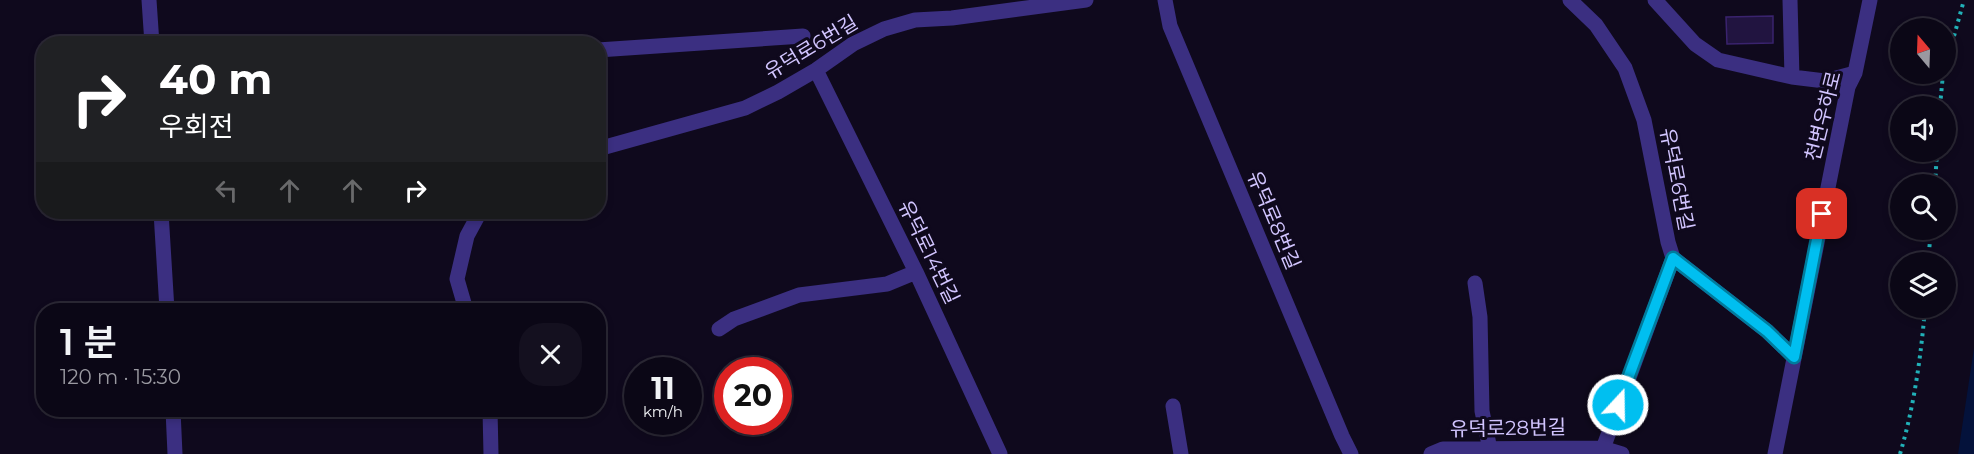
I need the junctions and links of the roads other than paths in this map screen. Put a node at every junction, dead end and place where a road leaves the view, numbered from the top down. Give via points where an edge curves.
1 (149, 0) edge
2 (1086, 0) edge
3 (1165, 0) edge
4 (1570, 0) edge
5 (1654, 0) edge
6 (1790, 0) edge
7 (1870, 0) edge
8 (151, 36) edge
9 (802, 36) dead end
10 (606, 49) edge
11 (816, 70) junction
12 (1856, 73) junction
13 (1792, 77) junction
14 (606, 147) edge
15 (161, 219) edge
16 (476, 219) edge
17 (1673, 258) junction
18 (916, 272) junction
19 (1475, 282) dead end
20 (167, 303) edge
21 (464, 303) edge
22 (719, 329) dead end
23 (1794, 357) junction
24 (1173, 406) dead end
25 (173, 417) edge
26 (490, 417) edge
27 (1601, 451) edge
28 (993, 452) edge
29 (1490, 452) edge
30 (175, 454) edge
31 (491, 454) edge
32 (1180, 454) edge
33 (1351, 454) edge
34 (1431, 454) edge
35 (1622, 454) edge
36 (1775, 454) edge

1 - 8 street
2 - 11 street, 유덕로6번길 via 915,20 884,29
3 - 33 street, 유덕로8번길 via 1170,26
4 - 17 street, 유덕로6번길 via 1596,25 1625,68 1644,120
5 - 13 street via 1689,39 1718,60
6 - 13 street
7 - 12 street, 천변우하로
9 - 10 street
11 - 14 street, 유덕로6번길 via 745,108
11 - 18 street, 유덕로14번길
12 - 13 street via 1825,81
12 - 23 street, 천변우하로 via 1848,87
15 - 20 street
16 - 21 street via 467,236 457,279
17 - 23 street via 1767,331
17 - 27 street, 유덕로6번길
18 - 22 street via 887,284 799,295 734,319
18 - 28 street, 유덕로14번길
19 - 29 street via 1480,317 1482,411
23 - 36 street, 천변우하로
24 - 32 street
25 - 30 street
26 - 31 street
27 - 29 street, 유덕로28번길
27 - 35 street, 유덕로28번길
29 - 34 street, 유덕로28번길 via 1443,449

